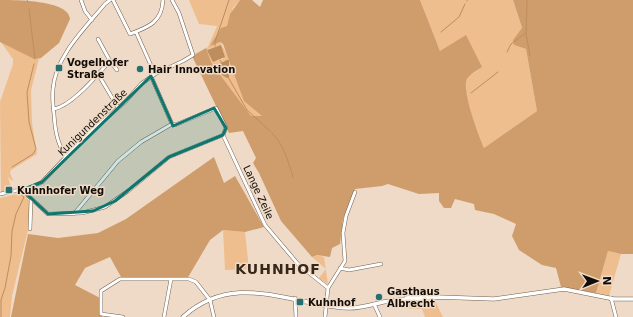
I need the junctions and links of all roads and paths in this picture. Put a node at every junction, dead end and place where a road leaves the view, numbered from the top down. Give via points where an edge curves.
1 (81, 0) edge
2 (110, 0) edge
3 (113, 0) edge
4 (163, 0) edge
5 (172, 0) edge
6 (92, 20) junction
7 (136, 32) junction
8 (98, 39) dead end
9 (110, 61) junction
10 (117, 70) dead end
11 (98, 74) junction
12 (153, 75) junction
13 (117, 106) dead end
14 (54, 109) junction
15 (172, 124) junction
16 (223, 135) junction
17 (66, 157) junction
18 (22, 190) junction
19 (356, 192) dead end
20 (0, 194) edge
21 (31, 200) junction
22 (74, 214) junction
23 (30, 229) dead end
24 (381, 264) dead end
25 (340, 268) junction
26 (171, 279) junction
27 (328, 288) junction
28 (438, 297) junction
29 (295, 298) junction
30 (611, 298) junction
31 (633, 299) edge
32 (210, 300) junction
33 (397, 300) junction
34 (374, 304) junction
35 (325, 305) junction
36 (123, 317) edge
37 (164, 317) edge
38 (183, 317) edge
39 (214, 317) edge
40 (296, 317) edge
41 (325, 317) edge
42 (380, 317) edge
43 (616, 317) edge

1 - 6 street
2 - 6 street
3 - 7 street via 128,34
4 - 7 street via 163,9 157,20
5 - 12 street, Kunigundenstraße via 193,55
6 - 14 street via 58,68 53,89
7 - 12 street
8 - 9 street
9 - 10 street
9 - 11 street
11 - 13 street
11 - 14 street via 73,98
12 - 15 street
12 - 17 street, Kunigundenstraße
14 - 17 street via 58,142
15 - 16 street, Lange Zeile via 216,108 226,128
15 - 22 street via 141,142 118,161
16 - 22 street via 168,157 105,207
16 - 27 street, Lange Zeile via 265,226 298,264
17 - 18 street, Kunigundenstraße via 42,182
18 - 20 street, Kunigundenstraße
18 - 21 street
19 - 25 street via 345,222 342,242 345,261
21 - 22 street via 48,214
21 - 23 street
24 - 25 street via 349,270
25 - 27 street
26 - 32 street via 189,279 196,282
26 - 36 street via 120,279 101,291 101,314
26 - 37 street
27 - 35 street
28 - 30 street via 494,299 564,289
28 - 33 street
28 - 33 street via 419,296
29 - 32 street via 247,293 223,295
29 - 35 street
29 - 40 street
30 - 31 street
30 - 43 street
32 - 38 street via 198,305
32 - 39 street
33 - 34 street
34 - 35 street via 348,308
34 - 42 street
35 - 41 street

